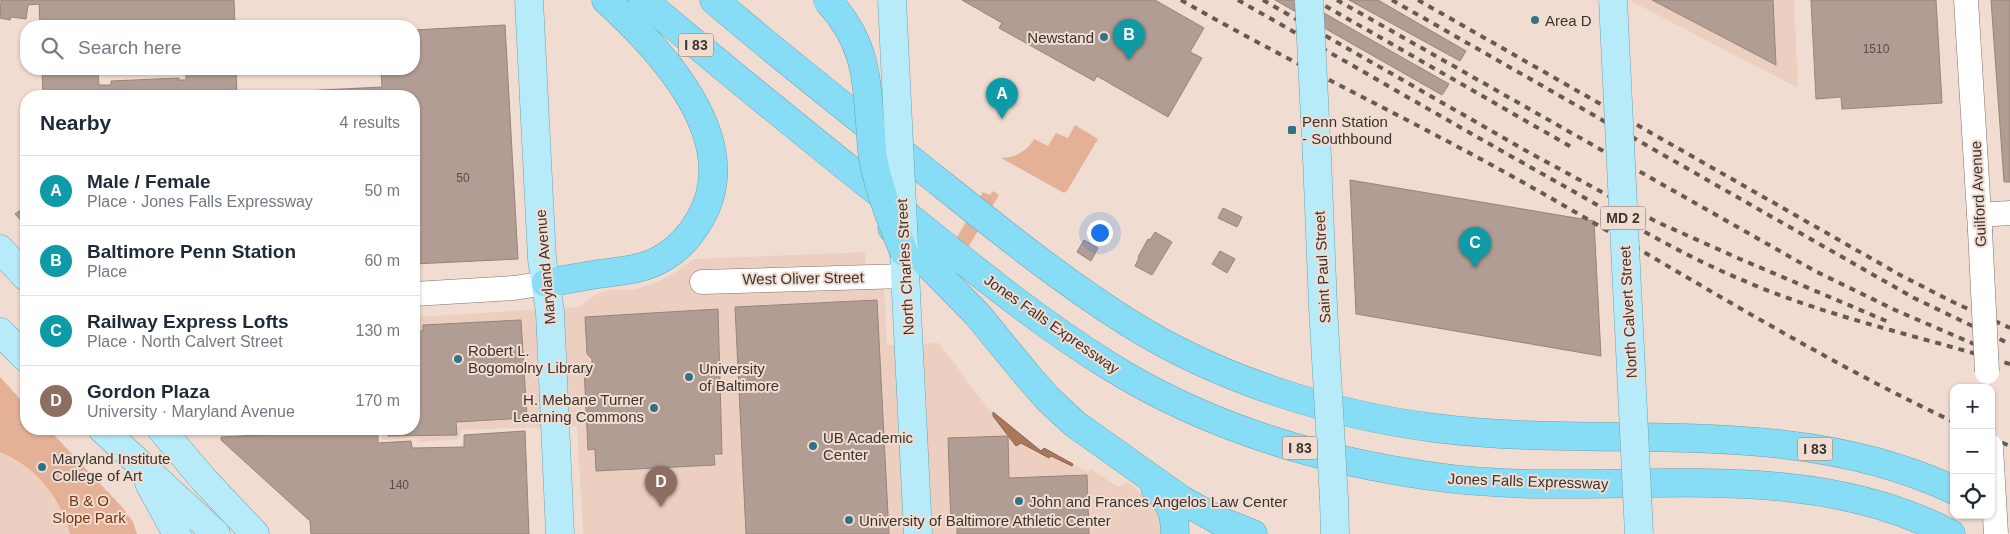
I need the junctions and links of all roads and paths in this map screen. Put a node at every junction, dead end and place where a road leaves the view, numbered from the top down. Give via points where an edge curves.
1 (529, 0) edge
2 (606, 0) edge
3 (644, 0) edge
4 (714, 0) edge
5 (827, 0) edge
6 (892, 0) edge
7 (1309, 0) edge
8 (1613, 0) edge
9 (1966, 0) edge
10 (749, 89) junction
11 (2010, 212) edge
12 (1980, 222) junction
13 (0, 250) edge
14 (904, 265) junction
15 (20, 270) edge
16 (702, 282) dead end
17 (546, 283) junction
18 (420, 294) edge
19 (0, 332) edge
20 (20, 350) edge
21 (1988, 384) edge
22 (109, 435) edge
23 (166, 435) edge
24 (136, 460) junction
25 (1126, 462) junction
26 (1993, 474) edge
27 (204, 480) junction
28 (1950, 488) edge
29 (1995, 515) edge
30 (2010, 525) edge
31 (214, 533) edge
32 (177, 534) edge
33 (255, 534) edge
34 (560, 534) edge
35 (918, 534) edge
36 (1175, 534) edge
37 (1253, 534) edge
38 (1335, 534) edge
39 (1639, 534) edge
40 (1952, 534) edge
41 (1996, 534) edge

1 - 17 main road, Maryland Avenue via 542,259
2 - 17 highway via 663,59 685,88 706,131 714,167 713,188 708,206 697,224 686,239 661,259 618,272
3 - 10 highway, Jones Falls Expressway / I 83
4 - 28 highway, I 83 via 992,225 1081,291 1173,348 1268,388 1382,420 1451,430 1727,439 1840,453 1890,465
5 - 14 highway, bridge via 845,21 859,47 866,76 873,157
6 - 14 main road, North Charles Street, bridge
7 - 38 main road, Saint Paul Street, bridge
8 - 39 main road, North Calvert Street / MD 2, bridge
9 - 12 street, Guilford Avenue
10 - 25 highway via 977,314 1048,399
10 - 40 highway, Jones Falls Expressway / I 83 via 973,268 1107,365 1199,412 1256,435 1382,468 1481,482 1781,486 1835,494 1919,518
11 - 12 street
12 - 21 street, Guilford Avenue, bridge
13 - 15 main road
14 - 16 street, West Oliver Street
14 - 35 main road, North Charles Street
17 - 18 street
17 - 34 main road, Maryland Avenue
19 - 20 main road
22 - 24 main road
23 - 27 main road
24 - 31 main road
24 - 32 main road
25 - 36 highway via 1162,494 1172,509
25 - 37 highway via 1182,500
26 - 41 street, bridge
27 - 31 main road
27 - 33 main road
29 - 30 highway

